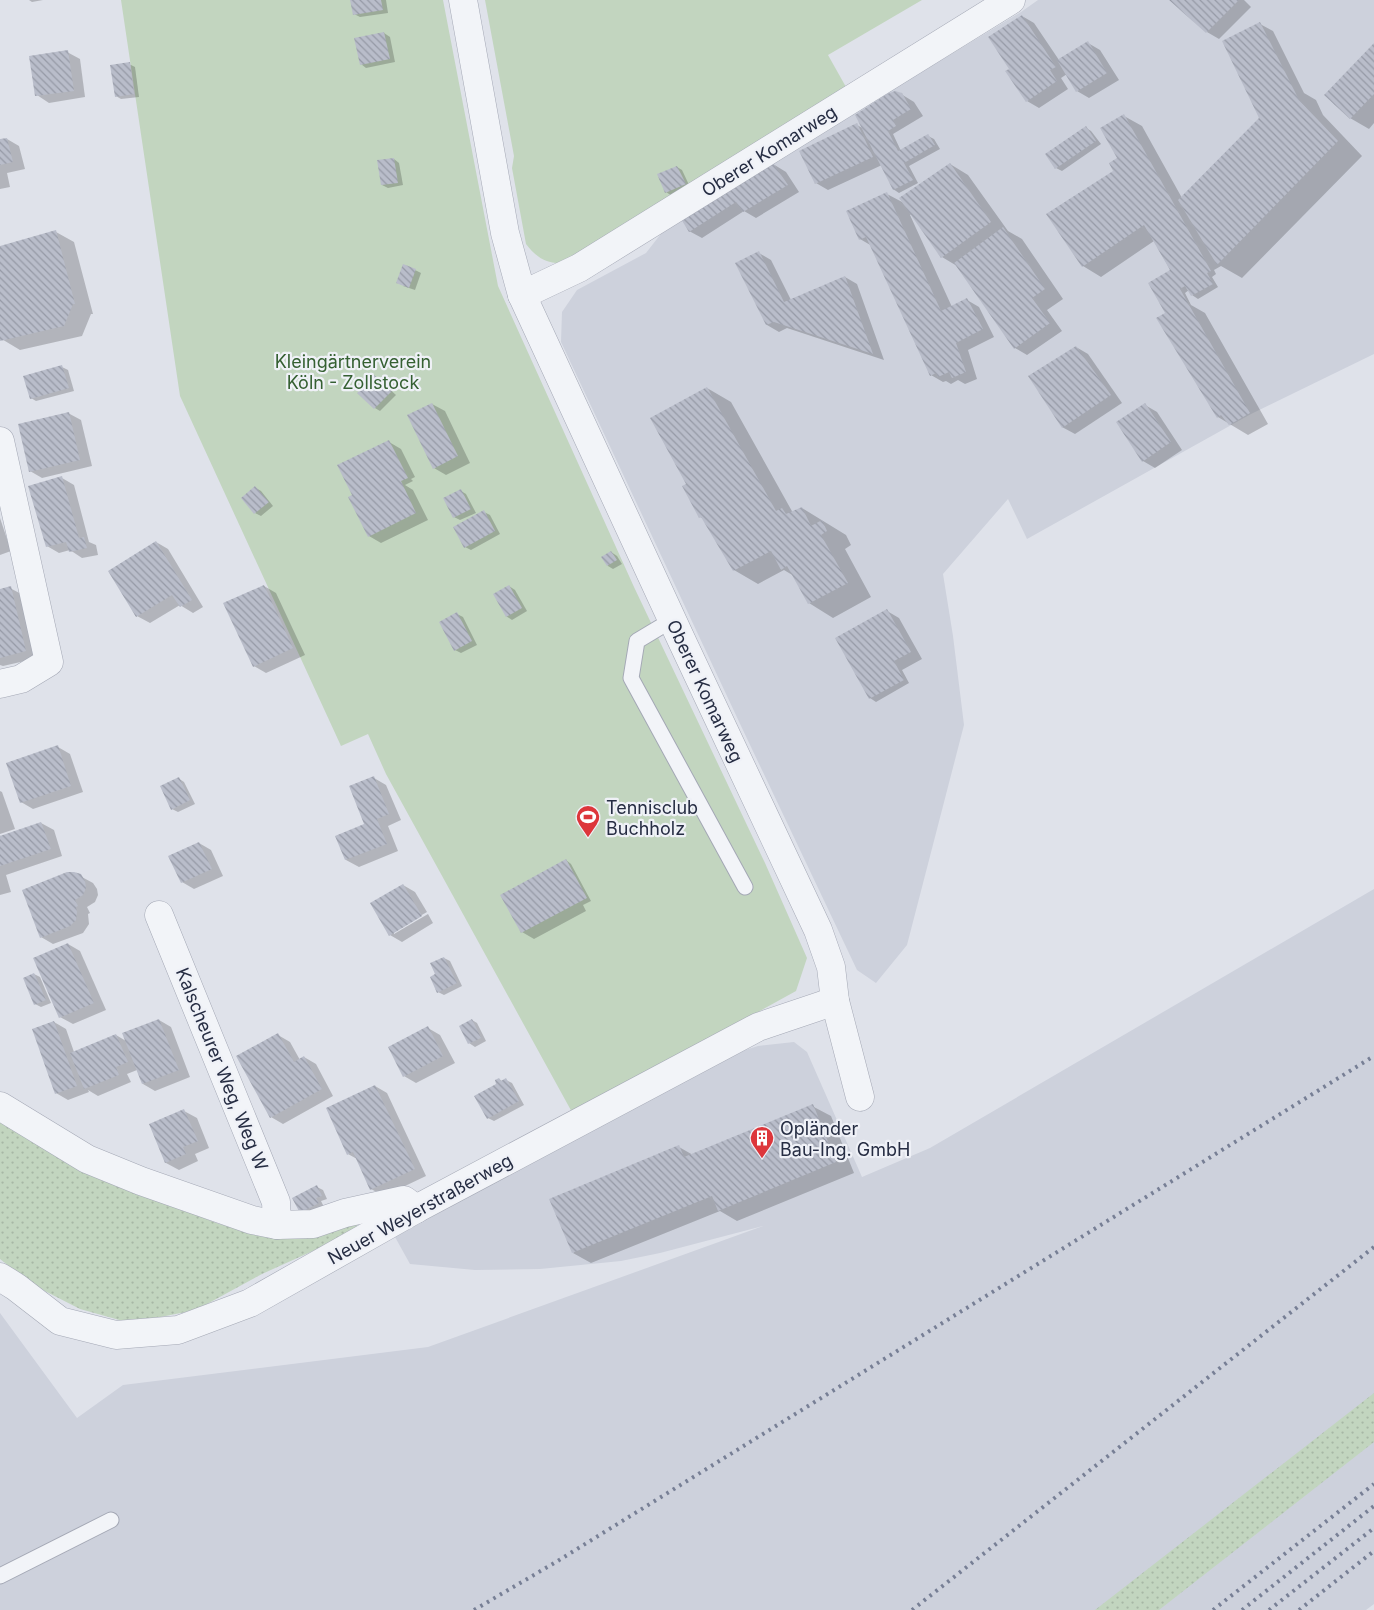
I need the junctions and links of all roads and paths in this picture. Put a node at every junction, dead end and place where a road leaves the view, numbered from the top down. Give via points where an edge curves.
1 (463, 0) edge
2 (1012, 0) edge
3 (522, 295) junction
4 (0, 441) edge
5 (672, 620) junction
6 (0, 684) edge
7 (745, 887) dead end
8 (159, 915) dead end
9 (835, 1001) junction
10 (860, 1096) dead end
11 (0, 1106) edge
12 (416, 1209) junction
13 (277, 1225) junction
14 (0, 1277) edge
15 (111, 1520) dead end
16 (0, 1576) edge

1 - 3 street, Oberer Komarweg via 504,233
2 - 3 street, Oberer Komarweg via 579,268
3 - 5 street, Oberer Komarweg
4 - 6 street via 49,662 21,679
5 - 7 lane via 637,641 631,678
5 - 9 street, Oberer Komarweg via 818,930 831,967
8 - 13 street, Kalscheurer Weg, Weg W via 276,1202
9 - 10 street, Oberer Komarweg
9 - 12 street, Neuer Weyerstraßerweg via 758,1027
11 - 13 street via 87,1159 252,1220
12 - 13 street via 404,1200 313,1224
12 - 14 street, Neuer Weyerstraßerweg via 250,1303 178,1330 116,1335 60,1321
15 - 16 lane

